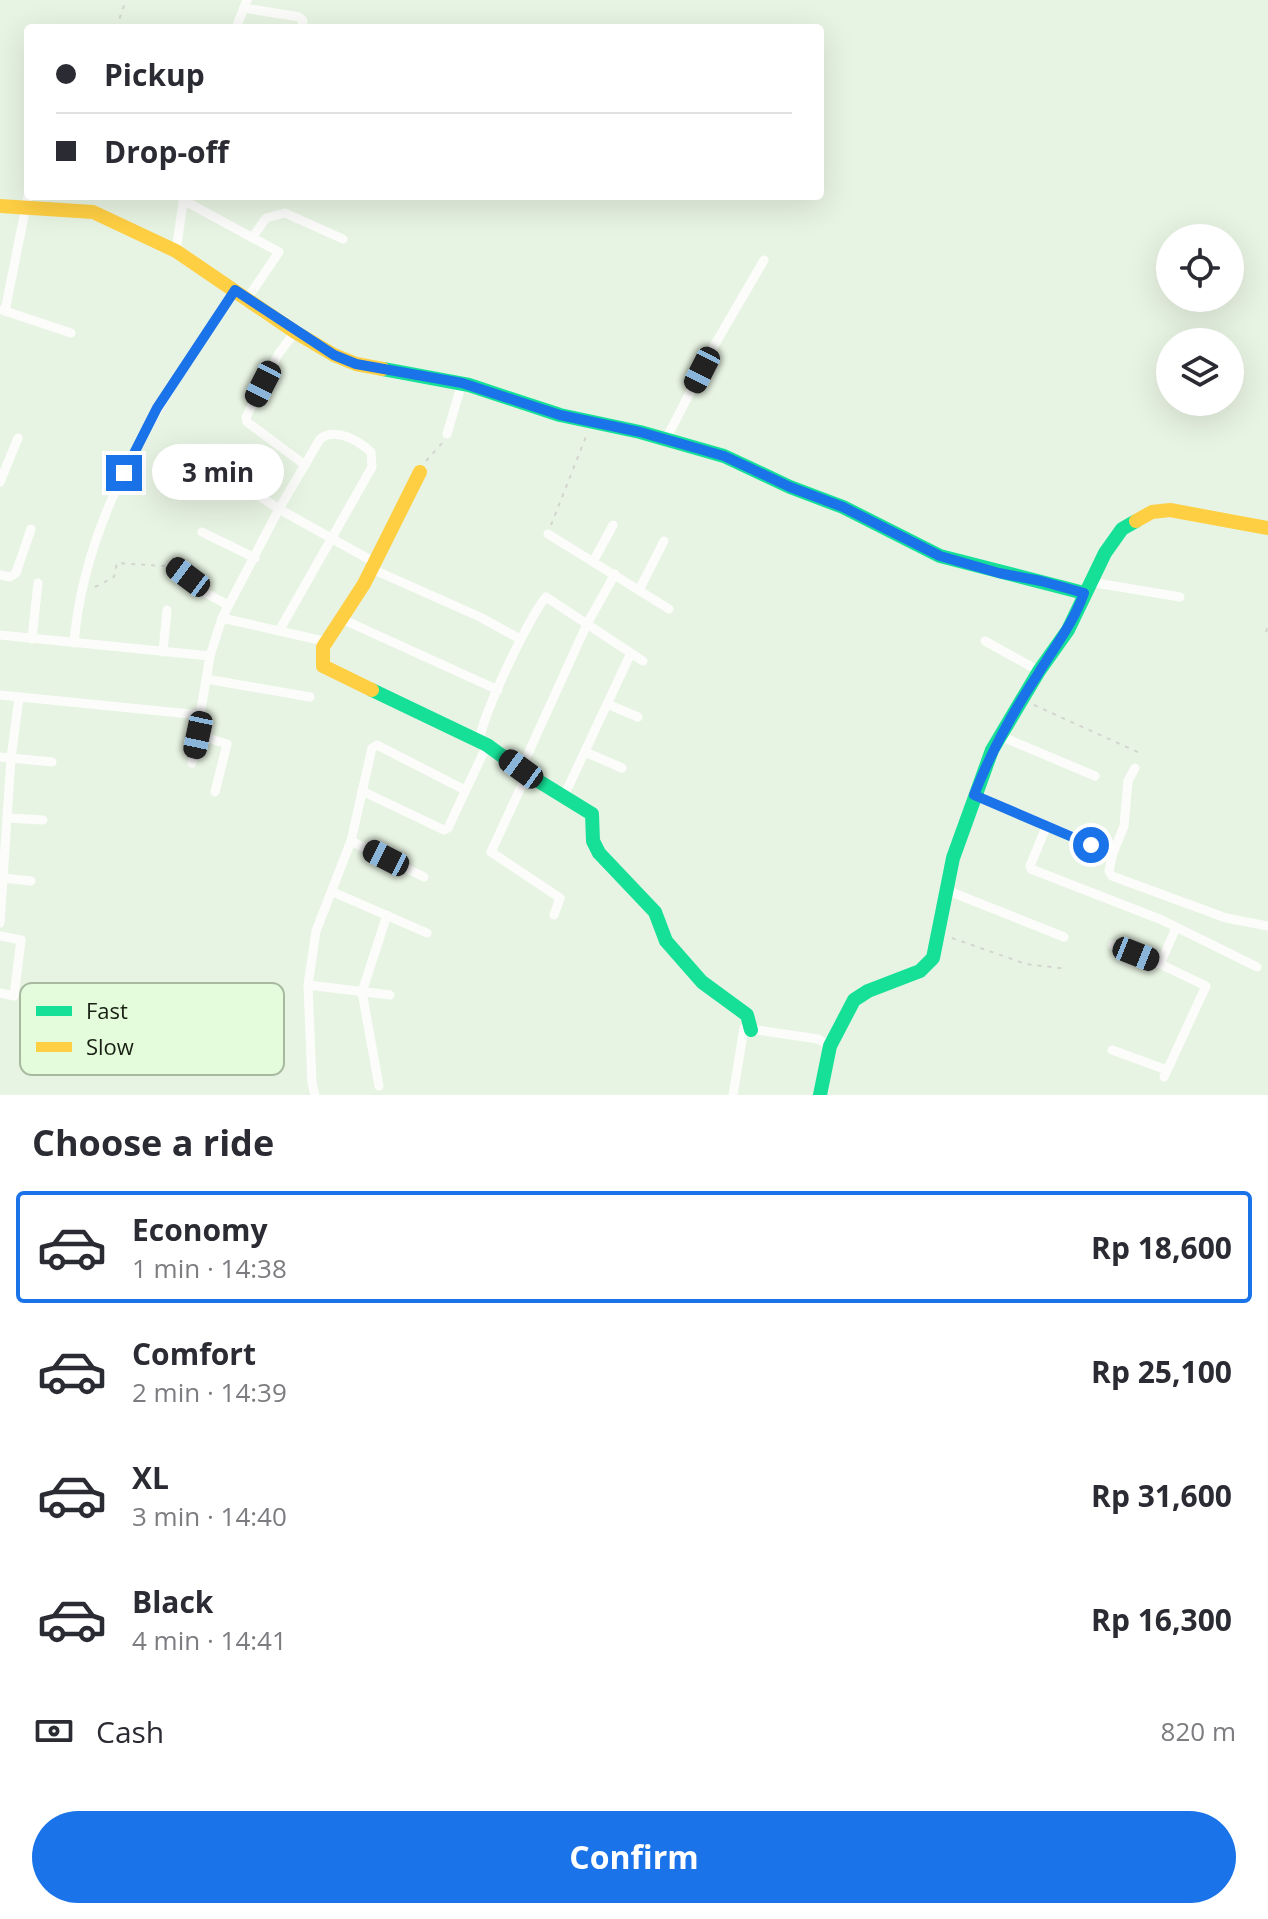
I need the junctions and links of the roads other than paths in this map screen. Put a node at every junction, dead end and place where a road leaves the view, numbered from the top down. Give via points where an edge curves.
1 (246, 4) edge
2 (238, 24) edge
3 (303, 24) edge
4 (184, 200) edge
5 (187, 200) edge
6 (28, 202) edge
7 (0, 206) edge
8 (252, 238) junction
9 (343, 239) dead end
10 (176, 251) junction
11 (764, 260) dead end
12 (241, 294) junction
13 (2, 311) edge
14 (295, 332) junction
15 (71, 333) dead end
16 (462, 383) junction
17 (447, 434) road end
18 (18, 438) dead end
19 (666, 439) junction
20 (305, 465) junction
21 (420, 472) road end
22 (0, 482) edge
23 (252, 491) dead end
24 (279, 509) junction
25 (613, 525) dead end
26 (1268, 528) edge
27 (31, 529) dead end
28 (202, 532) dead end
29 (548, 534) road end
30 (332, 539) junction
31 (664, 541) dead end
32 (255, 558) junction
33 (593, 562) junction
34 (373, 566) junction
35 (174, 567) road end
36 (615, 574) junction
37 (0, 575) edge
38 (38, 583) dead end
39 (1087, 588) junction
40 (639, 590) junction
41 (1180, 597) dead end
42 (228, 605) junction
43 (669, 609) dead end
44 (167, 610) dead end
45 (222, 618) junction
46 (344, 620) junction
47 (587, 624) junction
48 (279, 631) junction
49 (0, 635) edge
50 (32, 639) junction
51 (520, 639) junction
52 (985, 641) dead end
53 (328, 642) junction
54 (74, 643) junction
55 (163, 652) junction
56 (631, 653) junction
57 (210, 656) junction
58 (643, 661) dead end
59 (1039, 671) junction
60 (206, 679) junction
61 (498, 690) junction
62 (0, 695) edge
63 (310, 697) dead end
64 (19, 698) junction
65 (607, 704) junction
66 (200, 715) junction
67 (638, 717) dead end
68 (198, 735) junction
69 (1000, 736) junction
70 (484, 743) junction
71 (585, 752) junction
72 (0, 757) edge
73 (11, 758) junction
74 (52, 762) dead end
75 (192, 763) dead end
76 (622, 768) dead end
77 (1135, 768) dead end
78 (524, 772) junction
79 (1095, 776) dead end
80 (465, 790) junction
81 (362, 791) junction
82 (215, 792) dead end
83 (974, 795) junction
84 (563, 798) junction
85 (7, 818) junction
86 (43, 820) dead end
87 (1046, 827) junction
88 (351, 841) junction
89 (1113, 853) junction
90 (424, 877) dead end
91 (3, 878) junction
92 (31, 881) dead end
93 (946, 890) junction
94 (333, 892) junction
95 (387, 915) junction
96 (554, 915) dead end
97 (0, 923) edge
98 (1268, 926) edge
99 (1176, 928) junction
100 (427, 933) dead end
101 (0, 936) edge
102 (1064, 937) dead end
103 (1113, 945) dead end
104 (1160, 964) junction
105 (1257, 967) dead end
106 (308, 985) junction
107 (362, 992) junction
108 (0, 993) edge
109 (390, 995) dead end
110 (747, 1029) junction
111 (830, 1046) junction
112 (1112, 1050) dead end
113 (379, 1086) dead end
114 (315, 1095) edge
115 (733, 1095) edge
116 (820, 1095) edge

1 - 2 street
1 - 3 street via 299,17
4 - 10 street
5 - 8 street
6 - 7 street
6 - 10 street via 86,210
6 - 13 street
8 - 9 street via 266,218 285,213
8 - 12 street via 279,254
10 - 12 street
11 - 19 street
12 - 14 street
12 - 54 street via 166,394 112,498 83,587
13 - 15 street
14 - 16 street via 364,366
14 - 20 street via 246,417
16 - 17 street
16 - 19 street via 546,411
18 - 22 street
19 - 39 street via 739,462 940,556 999,573
20 - 24 street
20 - 30 street via 327,433 371,452 372,467
21 - 34 street
23 - 24 street
24 - 30 street
24 - 32 street
25 - 33 street
26 - 39 street via 1192,513 1152,512 1122,529
27 - 37 street via 16,573
28 - 32 street
29 - 33 street
30 - 34 street
30 - 48 street
31 - 40 street
32 - 42 street
33 - 36 street
34 - 46 street
34 - 51 street
35 - 42 street
36 - 40 street
36 - 47 street
38 - 50 street
39 - 41 street
39 - 59 street via 1068,630
40 - 43 street
42 - 45 street
44 - 55 street
45 - 48 street
45 - 57 street
46 - 53 street
46 - 61 street
47 - 51 street via 546,597
47 - 56 street
47 - 78 street
48 - 53 street
49 - 50 street
50 - 54 street
51 - 61 street
52 - 59 street
53 - 70 street via 322,656 327,669
54 - 55 street
55 - 57 street
56 - 58 street
56 - 65 street
57 - 60 street
59 - 69 street
60 - 63 street
60 - 66 street
61 - 70 street via 483,722
62 - 64 street
64 - 66 street
64 - 73 street
65 - 67 street
65 - 71 street
66 - 68 street
68 - 75 street
68 - 82 street via 227,744
69 - 79 street
69 - 83 street
70 - 78 street
70 - 80 street
71 - 76 street
71 - 84 street
72 - 73 street
73 - 74 street
73 - 85 street
77 - 89 street
78 - 84 street
78 - 96 street via 491,852 560,898
80 - 81 street via 444,830
80 - 81 street via 377,745
81 - 88 street
83 - 87 street
83 - 93 street
84 - 110 street via 592,814 599,853 655,912 677,956 747,1015
85 - 86 street
85 - 91 street
87 - 89 street
87 - 99 street via 1031,869
88 - 90 street
88 - 94 street
89 - 98 street via 1112,876 1226,918
91 - 92 street
91 - 97 street
93 - 102 street
93 - 111 street via 933,958 920,971 854,1000
94 - 95 street
94 - 106 street via 318,922
95 - 100 street
95 - 107 street
99 - 104 street
99 - 105 street
101 - 108 street via 21,940 14,996
103 - 104 street
104 - 112 street via 1206,986 1165,1073
106 - 107 street
106 - 114 street
107 - 109 street
107 - 113 street
110 - 111 street via 818,1039
110 - 115 street
111 - 116 street

